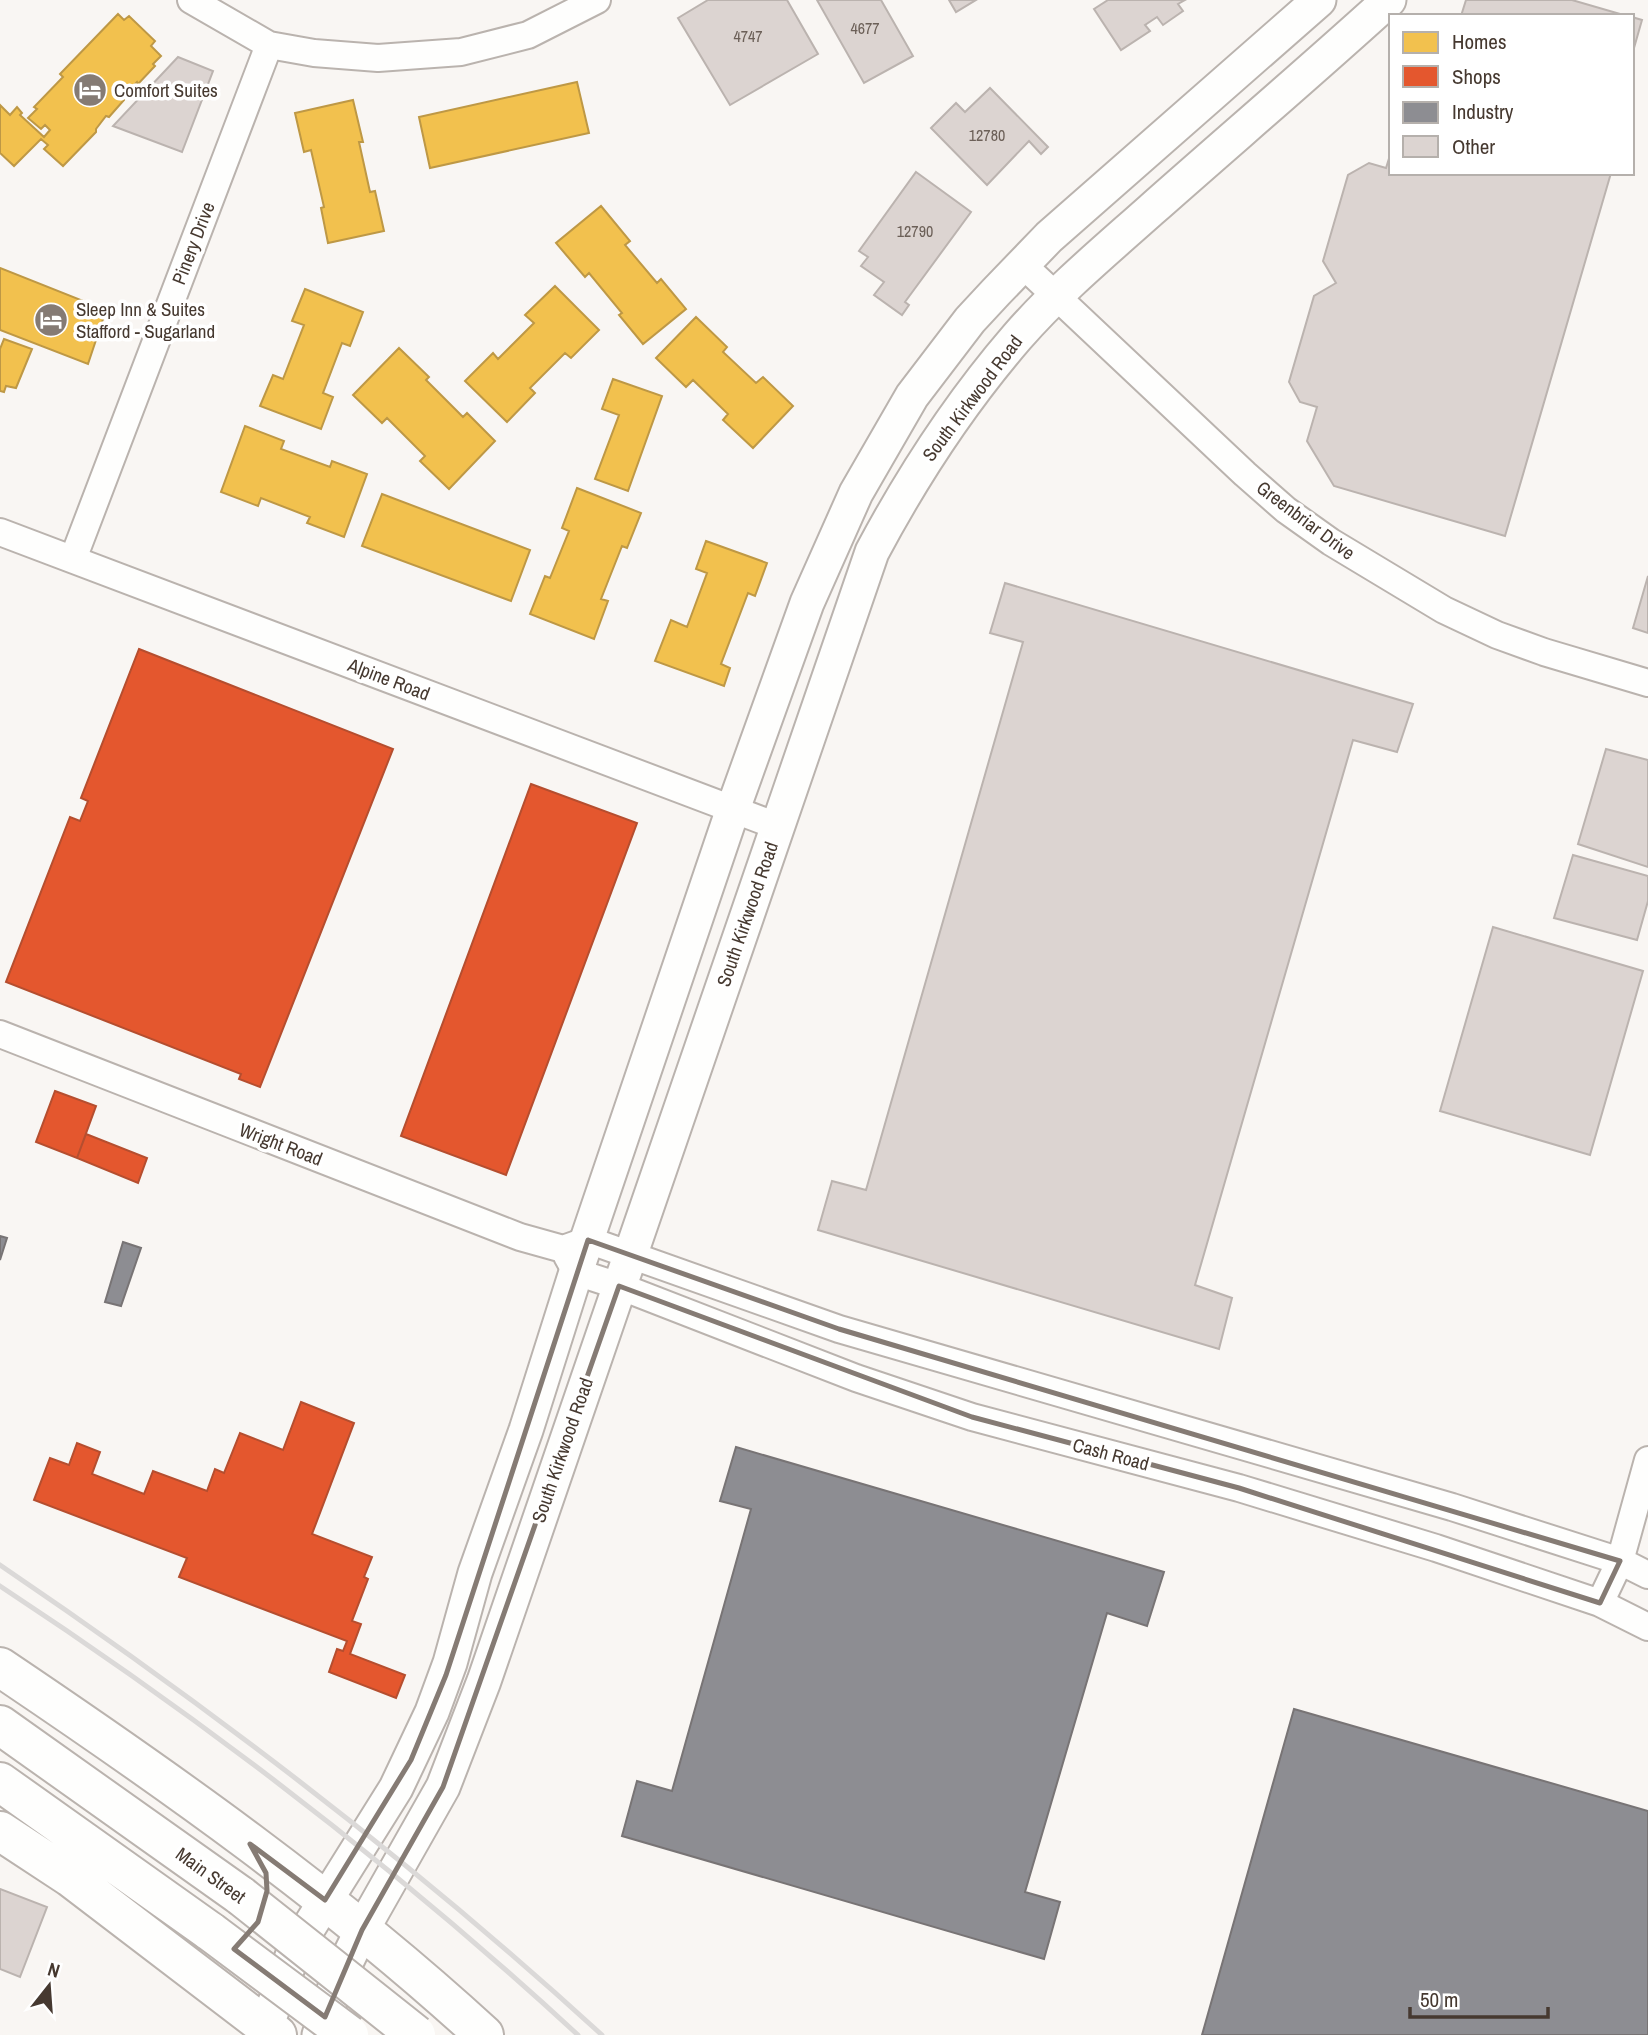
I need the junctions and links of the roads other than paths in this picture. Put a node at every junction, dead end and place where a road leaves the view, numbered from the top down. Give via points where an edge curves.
1 (191, 0) edge
2 (597, 0) edge
3 (1319, 0) edge
4 (1371, 6) edge
5 (269, 45) junction
6 (1022, 264) junction
7 (1056, 295) junction
8 (0, 532) edge
9 (836, 535) junction
10 (872, 552) junction
11 (73, 559) junction
12 (1648, 684) edge
13 (733, 809) junction
14 (777, 826) junction
15 (0, 1034) edge
16 (630, 1253) junction
17 (576, 1254) junction
18 (619, 1286) junction
19 (1251, 1448) junction
20 (1648, 1460) edge
21 (1239, 1488) junction
22 (1620, 1561) junction
23 (475, 1573) junction
24 (1648, 1575) edge
25 (516, 1590) junction
26 (1600, 1604) junction
27 (460, 1626) junction
28 (1648, 1627) edge
29 (498, 1638) junction
30 (450, 1663) junction
31 (0, 1667) edge
32 (486, 1675) junction
33 (0, 1725) edge
34 (0, 1782) edge
35 (0, 1831) edge
36 (250, 1844) junction
37 (326, 1900) junction
38 (362, 1930) junction
39 (161, 1947) junction
40 (471, 2023) edge
41 (268, 2032) edge
42 (319, 2035) edge
43 (349, 2035) edge
44 (378, 2035) edge
45 (416, 2035) edge

1 - 5 street
2 - 5 street via 528,35 461,52 378,58
3 - 6 main road
4 - 7 main road, South Kirkwood Road
5 - 11 street, Pinery Drive
6 - 7 street, Greenbriar Drive
6 - 9 main road via 970,320 912,396
7 - 10 main road, South Kirkwood Road via 1017,337 936,442
7 - 12 street, Greenbriar Drive via 1245,474 1331,542 1444,610 1497,635
8 - 11 street, Alpine Road
9 - 10 main road
9 - 13 main road
10 - 14 main road, South Kirkwood Road
11 - 13 street, Alpine Road
13 - 14 street, Alpine Road
13 - 17 main road
14 - 16 main road, South Kirkwood Road
15 - 17 street, Wright Road via 520,1237
16 - 17 street, Wright Road
16 - 18 main road, South Kirkwood Road
16 - 19 street via 839,1329
17 - 18 street, Cash Road
17 - 23 main road via 526,1430
18 - 21 street, Cash Road via 856,1378 972,1417
18 - 25 main road, South Kirkwood Road
19 - 21 street
19 - 22 street
20 - 22 street
21 - 26 street, Cash Road
22 - 24 street
22 - 26 street
23 - 25 main road
23 - 27 main road
25 - 29 main road, South Kirkwood Road
26 - 28 street, Cash Road
27 - 29 main road
27 - 30 main road
29 - 32 main road, South Kirkwood Road
30 - 32 main road
30 - 37 main road via 411,1760
31 - 36 highway
32 - 38 main road, South Kirkwood Road via 443,1787
33 - 45 highway, Main Street, bridge via 241,1896
34 - 43 highway, bridge
35 - 39 highway via 70,1877
36 - 37 highway
36 - 39 highway via 266,1873 267,1891 258,1922 244,1942 218,1959 196,1960
37 - 38 highway
37 - 41 main road via 294,1951
38 - 40 highway
38 - 42 main road, South Kirkwood Road via 337,1981
39 - 41 highway
40 - 44 highway via 433,2006 410,2011

